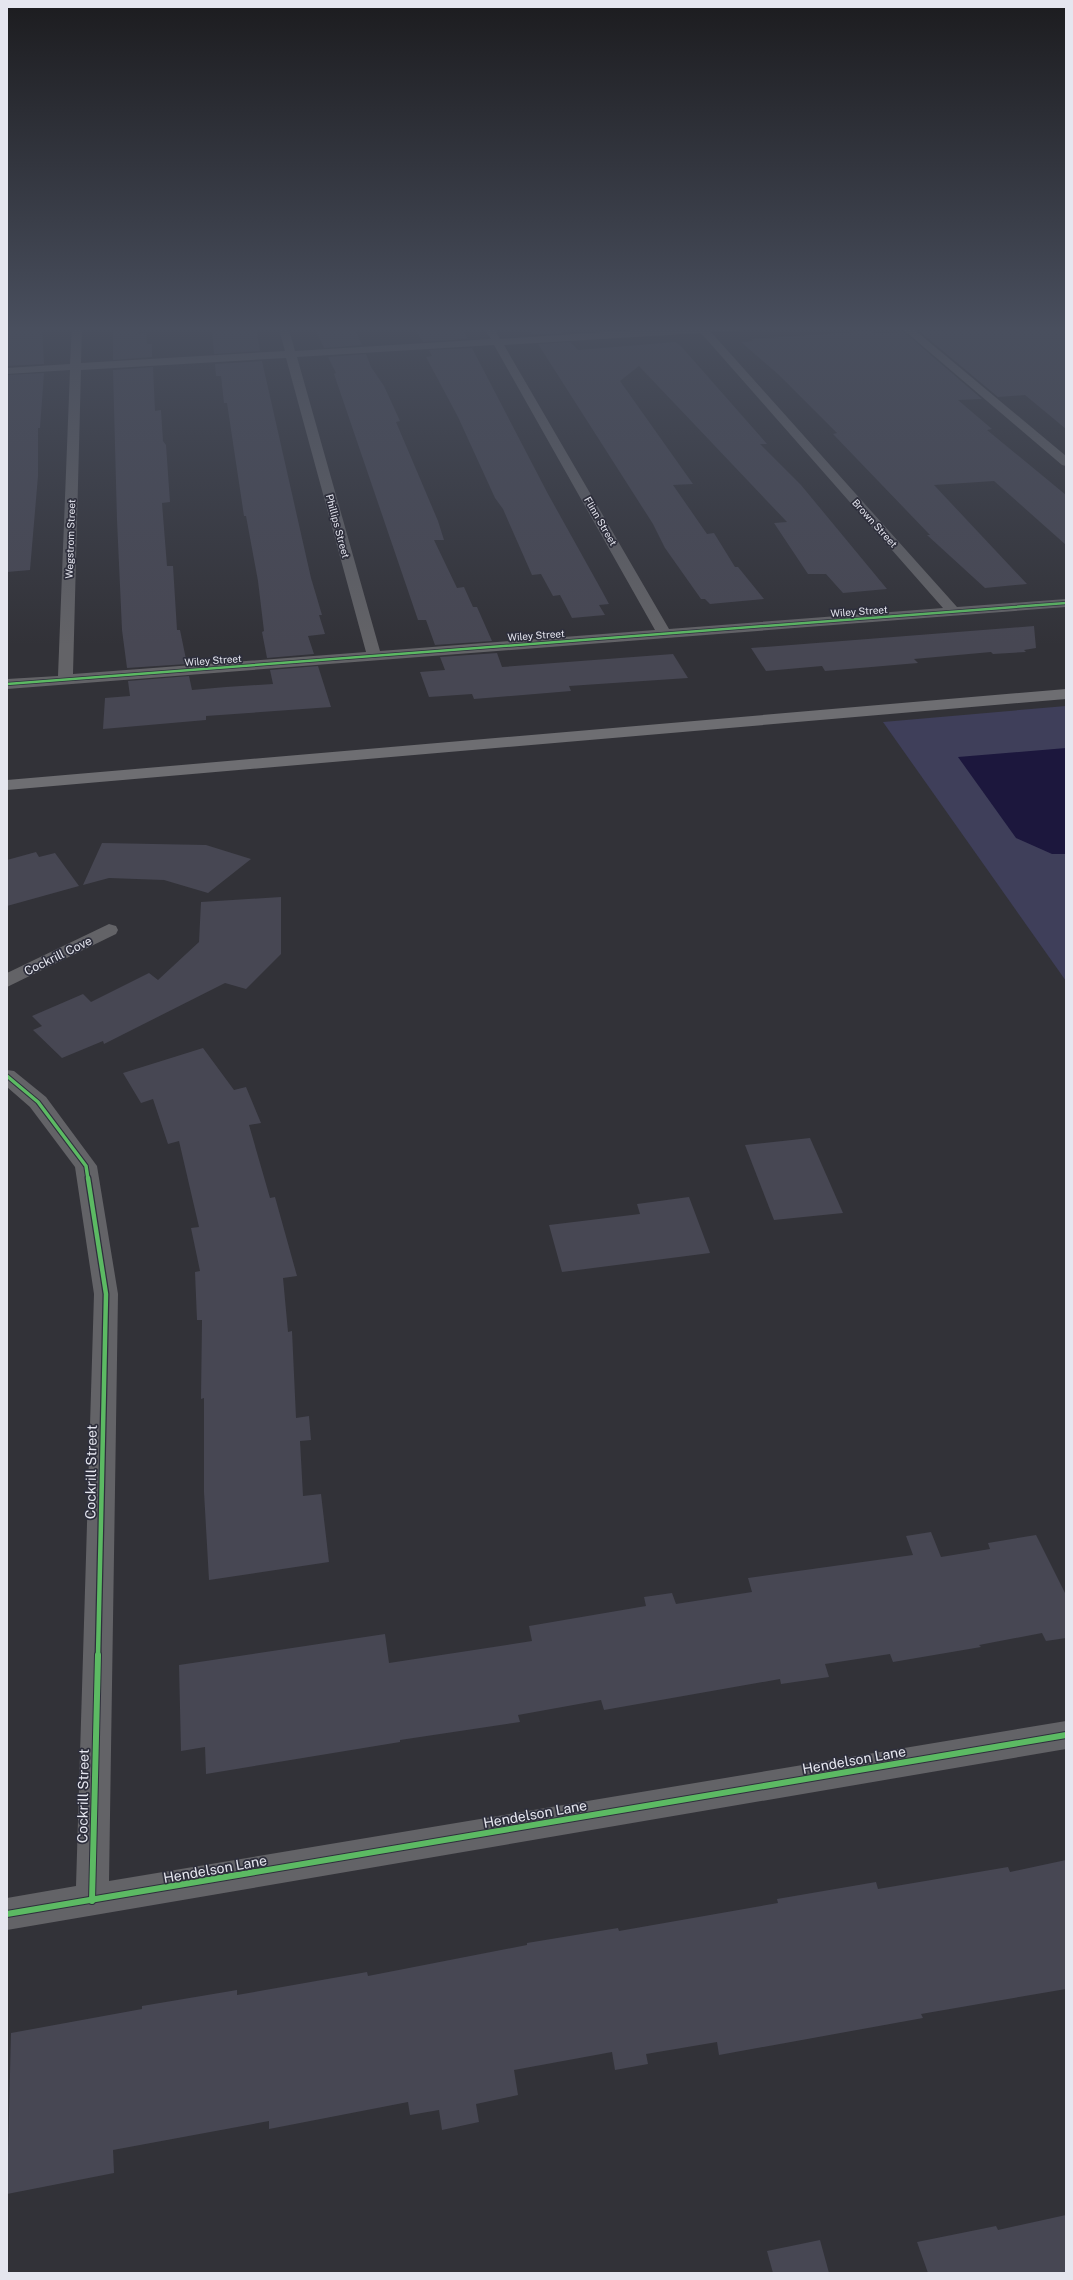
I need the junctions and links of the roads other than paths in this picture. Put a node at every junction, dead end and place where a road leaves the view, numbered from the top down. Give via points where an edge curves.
1 (74, 432) edge
2 (312, 432) edge
3 (549, 432) edge
4 (795, 432) edge
5 (1031, 432) edge
6 (1066, 462) edge
7 (1066, 603) edge
8 (954, 612) junction
9 (665, 634) junction
10 (374, 656) junction
11 (65, 679) junction
12 (7, 684) edge
13 (1066, 694) edge
14 (7, 785) edge
15 (109, 930) dead end
16 (7, 981) edge
17 (7, 1076) edge
18 (1066, 1735) edge
19 (92, 1901) junction
20 (7, 1914) edge

1 - 11 street, Wegstrom Street
2 - 10 street, Phillips Street
3 - 9 street, Flinn Street
4 - 8 street, Brown Street
5 - 6 street
7 - 8 street, Wiley Street
8 - 9 street, Wiley Street
9 - 10 street, Wiley Street
10 - 11 street, Wiley Street
11 - 12 street, Wiley Street
13 - 14 main road
15 - 16 street, Cockrill Cove
17 - 19 street, Cockrill Street via 38,1102 86,1166 106,1294
18 - 19 street, Hendelson Lane
19 - 20 street, Hendelson Lane

